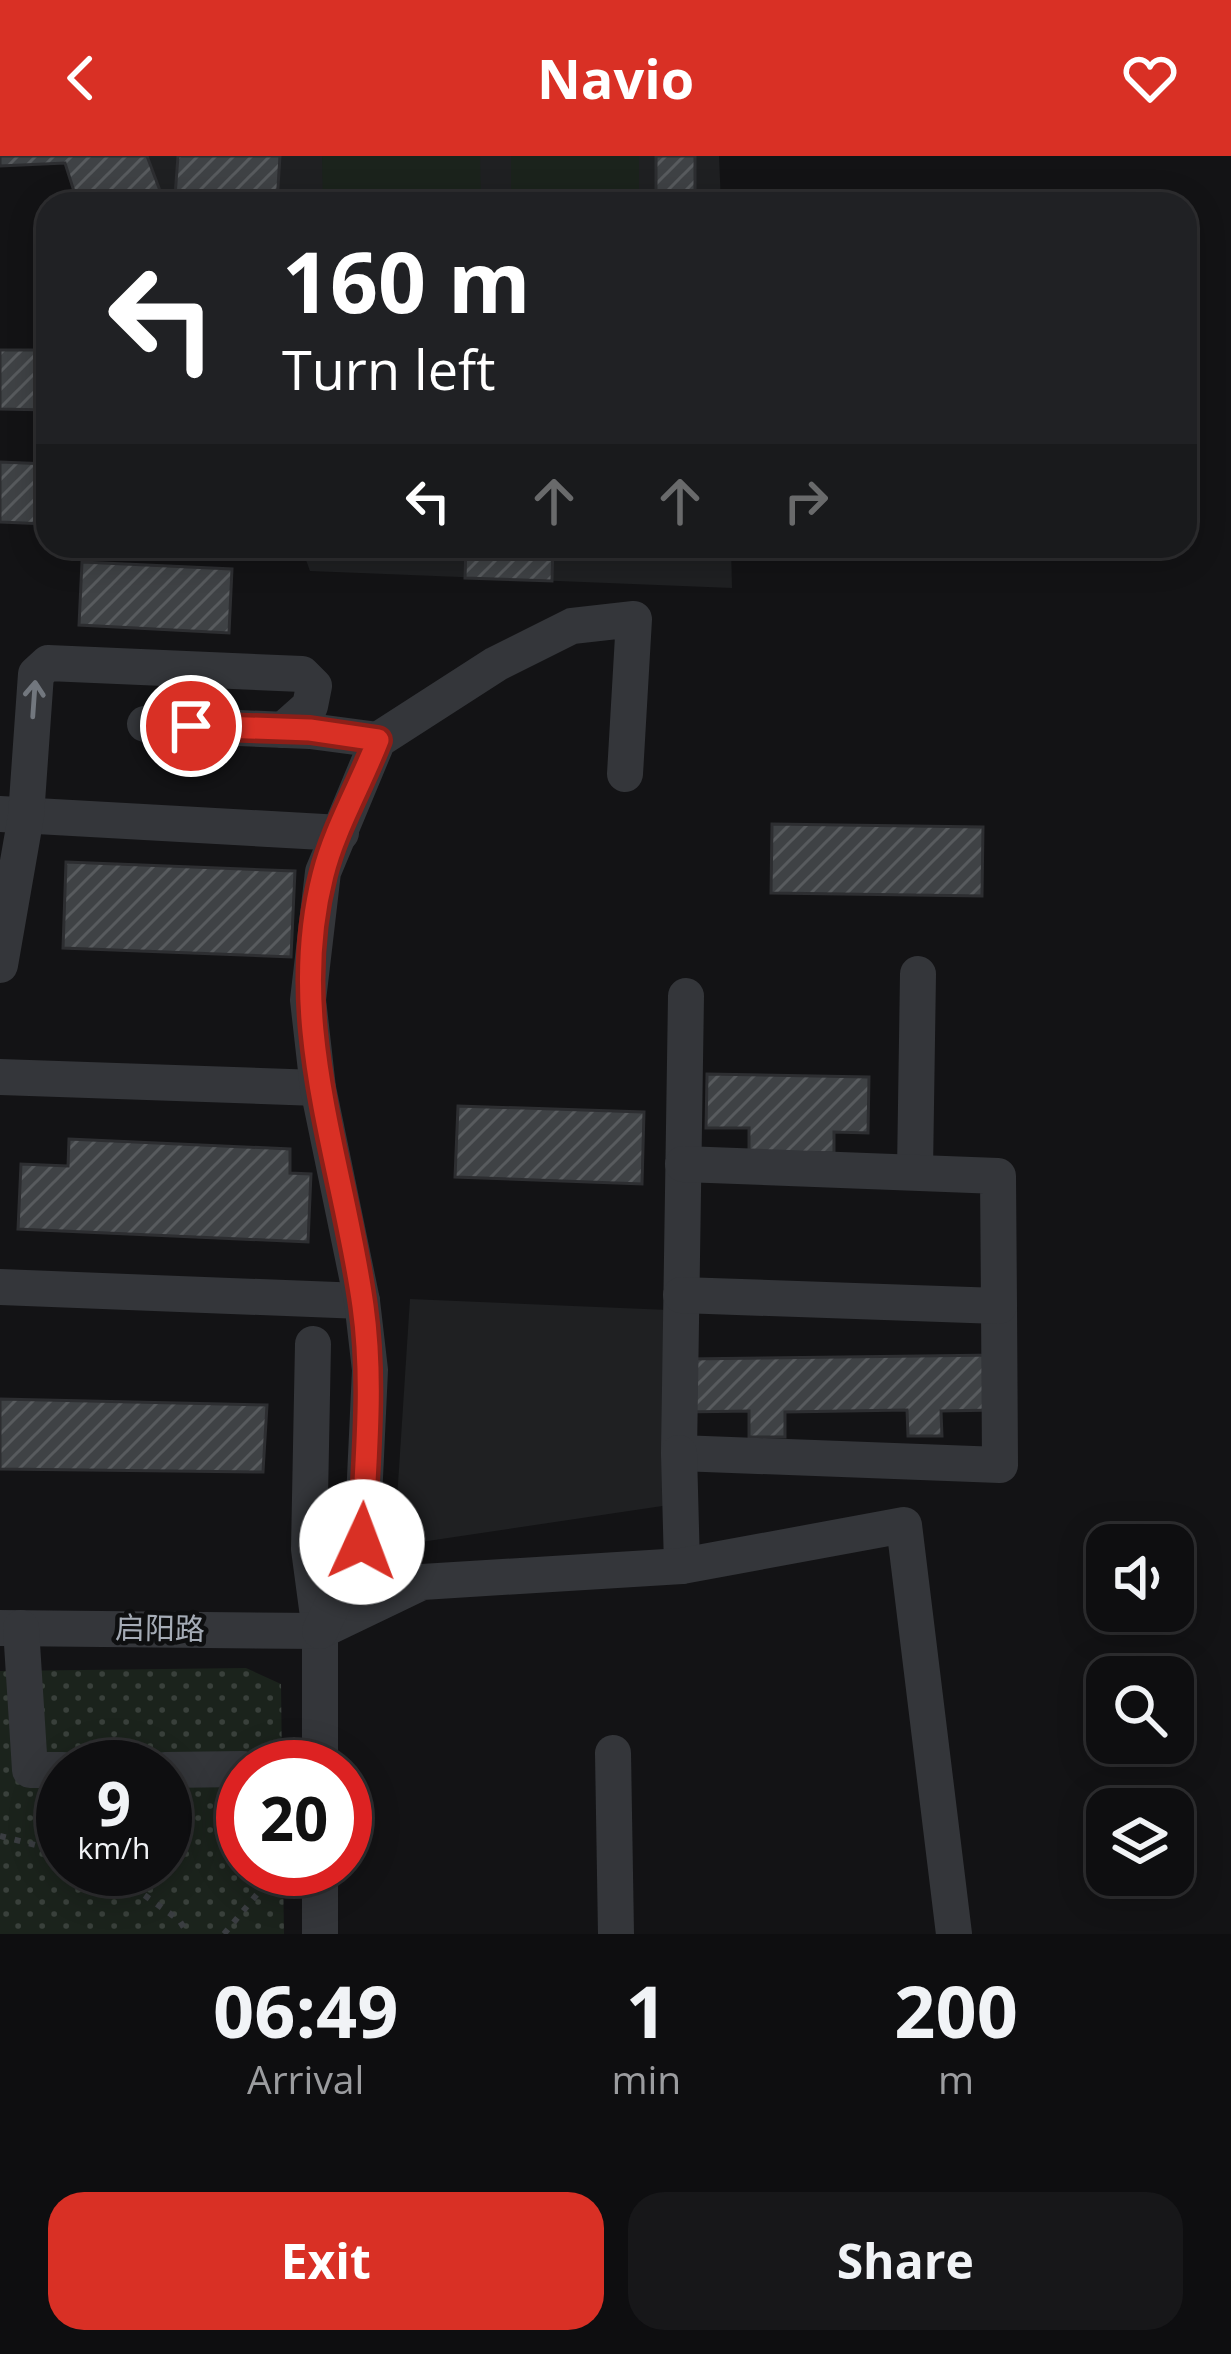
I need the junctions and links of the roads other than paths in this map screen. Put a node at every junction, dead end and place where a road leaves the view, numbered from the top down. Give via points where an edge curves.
1 (145, 724) dead end
2 (297, 730) junction
3 (378, 740) junction
4 (625, 774) dead end
5 (13, 815) edge
6 (278, 830) junction
7 (341, 833) junction
8 (0, 964) edge
9 (918, 974) dead end
10 (686, 996) dead end
11 (0, 1077) edge
12 (318, 1088) junction
13 (683, 1164) junction
14 (915, 1172) junction
15 (0, 1287) edge
16 (681, 1295) junction
17 (362, 1300) junction
18 (999, 1306) junction
19 (313, 1344) dead end
20 (679, 1453) junction
21 (682, 1566) junction
22 (10, 1628) edge
23 (320, 1631) junction
24 (320, 1740) edge
25 (613, 1754) dead end
26 (36, 1771) edge
27 (320, 1896) edge
28 (320, 1934) edge
29 (616, 1934) edge
30 (954, 1934) edge

1 - 2 street
2 - 3 street
5 -> 2 street via 36,674 48,663 302,674 314,686
2 - 6 street via 334,744 337,796
3 - 4 street via 572,626 634,619
3 - 7 street
5 - 6 street
5 - 8 street
6 - 7 street
7 - 12 street via 323,872 314,926 308,1000
9 - 14 street
10 - 13 street
11 - 12 street
12 - 17 street
13 - 14 street
13 - 16 street
14 - 18 street via 998,1176
15 - 17 street
16 - 18 street
16 - 20 street
17 - 23 street via 370,1370 362,1542
18 - 20 street via 1000,1465
19 - 23 street via 309,1550
20 - 21 street
21 - 23 street via 422,1582
21 - 30 street via 904,1526
22 - 23 street, 启阳路
22 - 26 street
23 - 24 street
25 - 29 street
27 - 28 street

